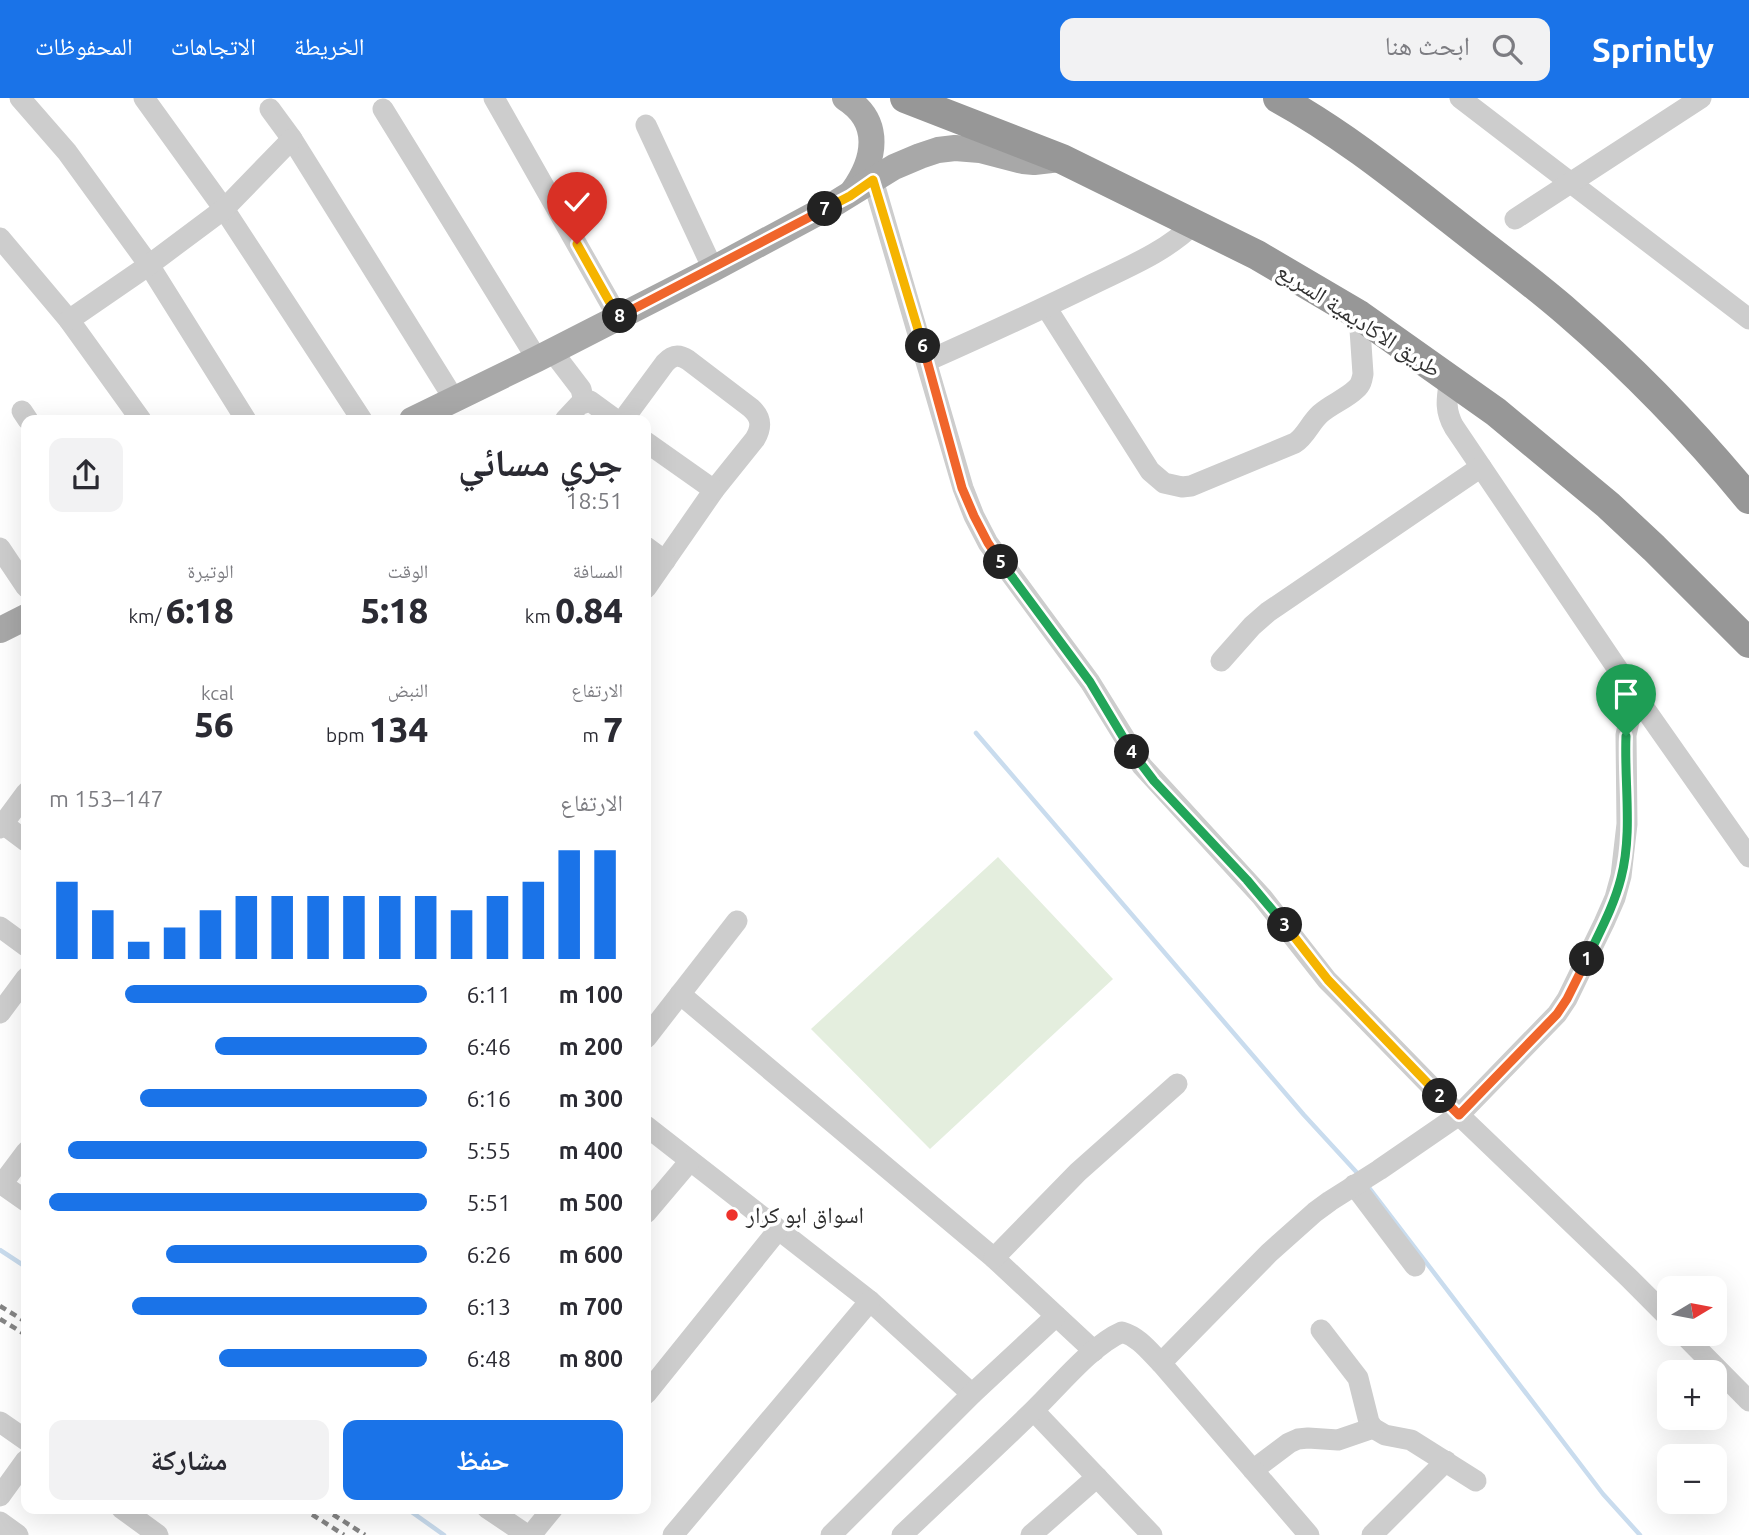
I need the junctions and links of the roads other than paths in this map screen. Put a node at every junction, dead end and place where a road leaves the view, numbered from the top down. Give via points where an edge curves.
1 (20, 98) edge
2 (144, 98) edge
3 (494, 98) edge
4 (845, 98) edge
5 (905, 98) edge
6 (1278, 98) edge
7 (1460, 98) edge
8 (1701, 98) edge
9 (383, 109) dead end
10 (270, 110) dead end
11 (646, 125) dead end
12 (292, 139) junction
13 (1062, 159) junction
14 (873, 180) junction
15 (1571, 183) junction
16 (850, 196) junction
17 (224, 209) junction
18 (1515, 219) dead end
19 (1194, 224) junction
20 (0, 238) edge
21 (149, 265) junction
22 (713, 269) junction
23 (1046, 307) junction
24 (1359, 315) junction
25 (618, 317) junction
26 (1749, 319) edge
27 (69, 320) junction
28 (545, 355) junction
29 (927, 361) junction
30 (1450, 378) junction
31 (454, 399) junction
32 (584, 402) junction
33 (137, 415) edge
34 (243, 415) edge
35 (359, 415) edge
36 (422, 415) edge
37 (569, 415) edge
38 (609, 415) edge
39 (627, 415) edge
40 (651, 446) edge
41 (1481, 467) junction
42 (714, 491) junction
43 (1749, 499) edge
44 (0, 548) edge
45 (651, 551) edge
46 (665, 561) junction
47 (21, 580) edge
48 (651, 580) edge
49 (1749, 643) edge
50 (1221, 661) dead end
51 (1640, 702) junction
52 (21, 800) edge
53 (1, 826) edge
54 (21, 838) edge
55 (1749, 857) edge
56 (737, 921) dead end
57 (0, 927) edge
58 (21, 942) edge
59 (21, 985) edge
60 (680, 995) junction
61 (0, 1013) edge
62 (651, 1032) edge
63 (1177, 1083) dead end
64 (1459, 1115) junction
65 (651, 1130) edge
66 (21, 1158) edge
67 (690, 1161) junction
68 (1, 1183) edge
69 (1354, 1185) junction
70 (21, 1197) edge
71 (651, 1207) edge
72 (778, 1230) junction
73 (994, 1258) junction
74 (1415, 1266) dead end
75 (870, 1301) junction
76 (1657, 1306) edge
77 (1056, 1316) junction
78 (1321, 1330) dead end
79 (1695, 1346) edge
80 (1094, 1351) junction
81 (1161, 1363) junction
82 (651, 1388) edge
83 (972, 1394) junction
84 (1749, 1401) edge
85 (1034, 1410) junction
86 (0, 1422) edge
87 (1373, 1428) junction
88 (21, 1437) edge
89 (1446, 1461) junction
90 (21, 1467) edge
91 (1253, 1470) junction
92 (1097, 1477) junction
93 (1476, 1481) dead end
94 (0, 1496) edge
95 (129, 1514) edge
96 (496, 1514) edge
97 (548, 1514) edge
98 (0, 1522) edge
99 (18, 1535) edge
100 (158, 1535) edge
101 (529, 1535) edge
102 (673, 1535) edge
103 (831, 1535) edge
104 (902, 1535) edge
105 (1031, 1535) edge
106 (1152, 1535) edge
107 (1309, 1535) edge
108 (1372, 1535) edge

1 - 21 street via 67,152
2 - 17 street
3 - 25 street
4 - 16 main road via 866,120 872,144 867,167
5 - 13 highway, طريق الاكاديمية السريع
6 - 43 highway via 1380,165 1568,313 1660,401
7 - 15 street
8 - 15 street
9 - 28 street
10 - 12 street
11 - 22 street
12 - 17 street
12 - 31 street
13 - 14 main road via 1034,162 955,148 920,156
13 - 19 highway, طريق الاكاديمية السريع
14 - 16 main road
14 - 29 street
15 - 18 street
15 - 26 street
16 - 22 main road
17 - 21 street
17 - 35 street
19 - 23 street via 1162,250
19 - 24 highway, طريق الاكاديمية السريع
20 - 27 street
21 - 27 street
21 - 34 street
22 - 25 main road
23 - 24 street via 1150,471 1164,483 1182,487 1200,484 1294,443 1323,411 1355,391 1363,374
23 - 29 street
24 - 30 highway, طريق الاكاديمية السريع
25 - 28 main road
27 - 33 street
28 - 31 main road
28 - 32 street via 581,389
29 - 64 street via 962,488 988,543 1090,682 1142,766 1262,897 1328,980
30 - 41 street via 1449,418
30 - 49 highway, طريق الاكاديمية السريع via 1608,505
31 - 36 main road
32 - 37 street
32 - 38 street via 590,401
39 - 42 street via 676,355 758,414 759,431
40 - 42 street
41 - 50 street via 1268,612
41 - 51 street
42 - 46 street
44 - 47 street
45 - 46 street
46 - 48 street
51 - 55 street
51 - 64 street via 1630,717 1626,736 1627,824 1615,898 1557,1014
52 - 53 street
53 - 54 street
56 - 60 street
57 - 58 street
59 - 61 street
60 - 62 street
60 - 73 street
63 - 73 street via 1078,1172
64 - 69 street
64 - 76 street
65 - 67 street
66 - 68 street
67 - 71 street
67 - 72 street
68 - 70 street
69 - 74 street
69 - 81 street via 1269,1253
72 - 75 street
72 - 82 street
73 - 77 street
75 - 83 street
75 - 102 street
77 - 80 street
77 - 83 street
78 - 87 street via 1358,1378
79 - 84 street
80 - 81 street via 1122,1332 1132,1335
80 - 85 street
81 - 91 street
83 - 103 street
85 - 92 street
85 - 104 street
86 - 88 street
87 - 89 street via 1411,1440
87 - 91 street via 1338,1440 1298,1439
89 - 93 street
89 - 108 street
90 - 94 street
91 - 107 street
92 - 105 street
92 - 106 street
95 - 100 street
96 - 101 street
97 - 101 street
98 - 99 street

